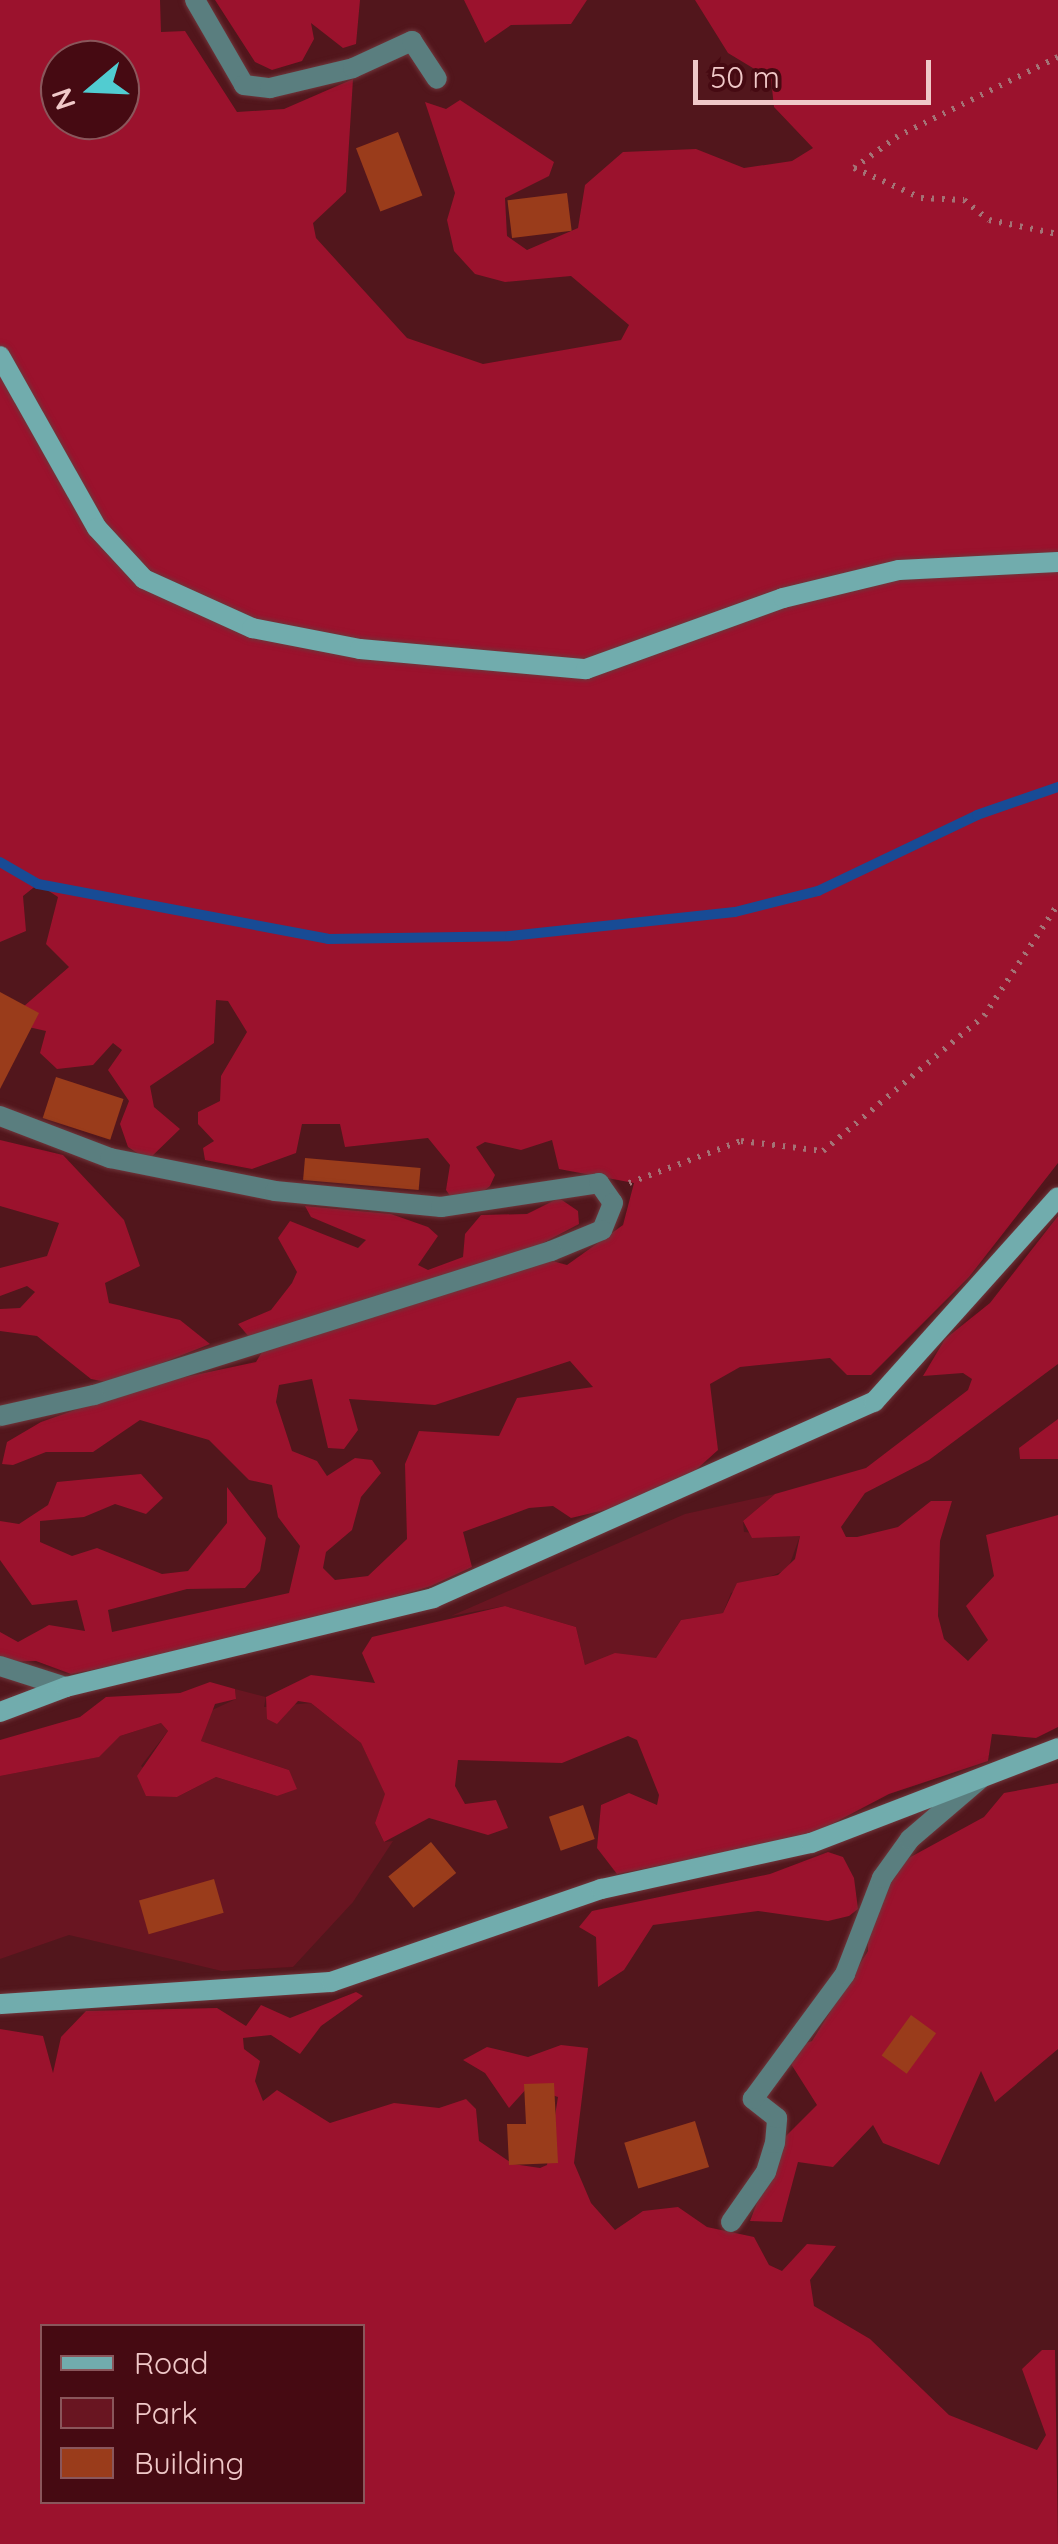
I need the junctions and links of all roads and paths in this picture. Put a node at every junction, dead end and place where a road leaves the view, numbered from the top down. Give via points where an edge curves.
1 (194, 0) edge
2 (1058, 57) edge
3 (436, 79) dead end
4 (1058, 234) edge
5 (0, 356) edge
6 (1058, 562) edge
7 (1058, 904) edge
8 (0, 1116) edge
9 (610, 1194) junction
10 (1058, 1197) edge
11 (10, 1417) edge
12 (0, 1431) edge
13 (0, 1666) edge
14 (66, 1688) junction
15 (0, 1712) edge
16 (1058, 1748) edge
17 (981, 1778) junction
18 (0, 2004) edge
19 (730, 2222) dead end

1 - 3 street via 244,86 270,88 353,68 412,41
2 - 4 path via 898,136 854,168 921,198 964,200 989,220
5 - 6 street via 97,528 144,580 252,628 360,649 586,668 782,598 900,570
7 - 9 path via 984,1016 823,1151 741,1141
8 - 9 street via 110,1158 276,1191 441,1207 572,1184 599,1183
9 - 11 street via 602,1230 551,1251
10 - 14 street via 874,1402 433,1598
11 - 12 street
13 - 14 street
14 - 15 street
16 - 17 street
17 - 18 street via 811,1844 601,1889 331,1982
17 - 19 street via 910,1839 882,1878 845,1974 753,2099 777,2118 775,2143

